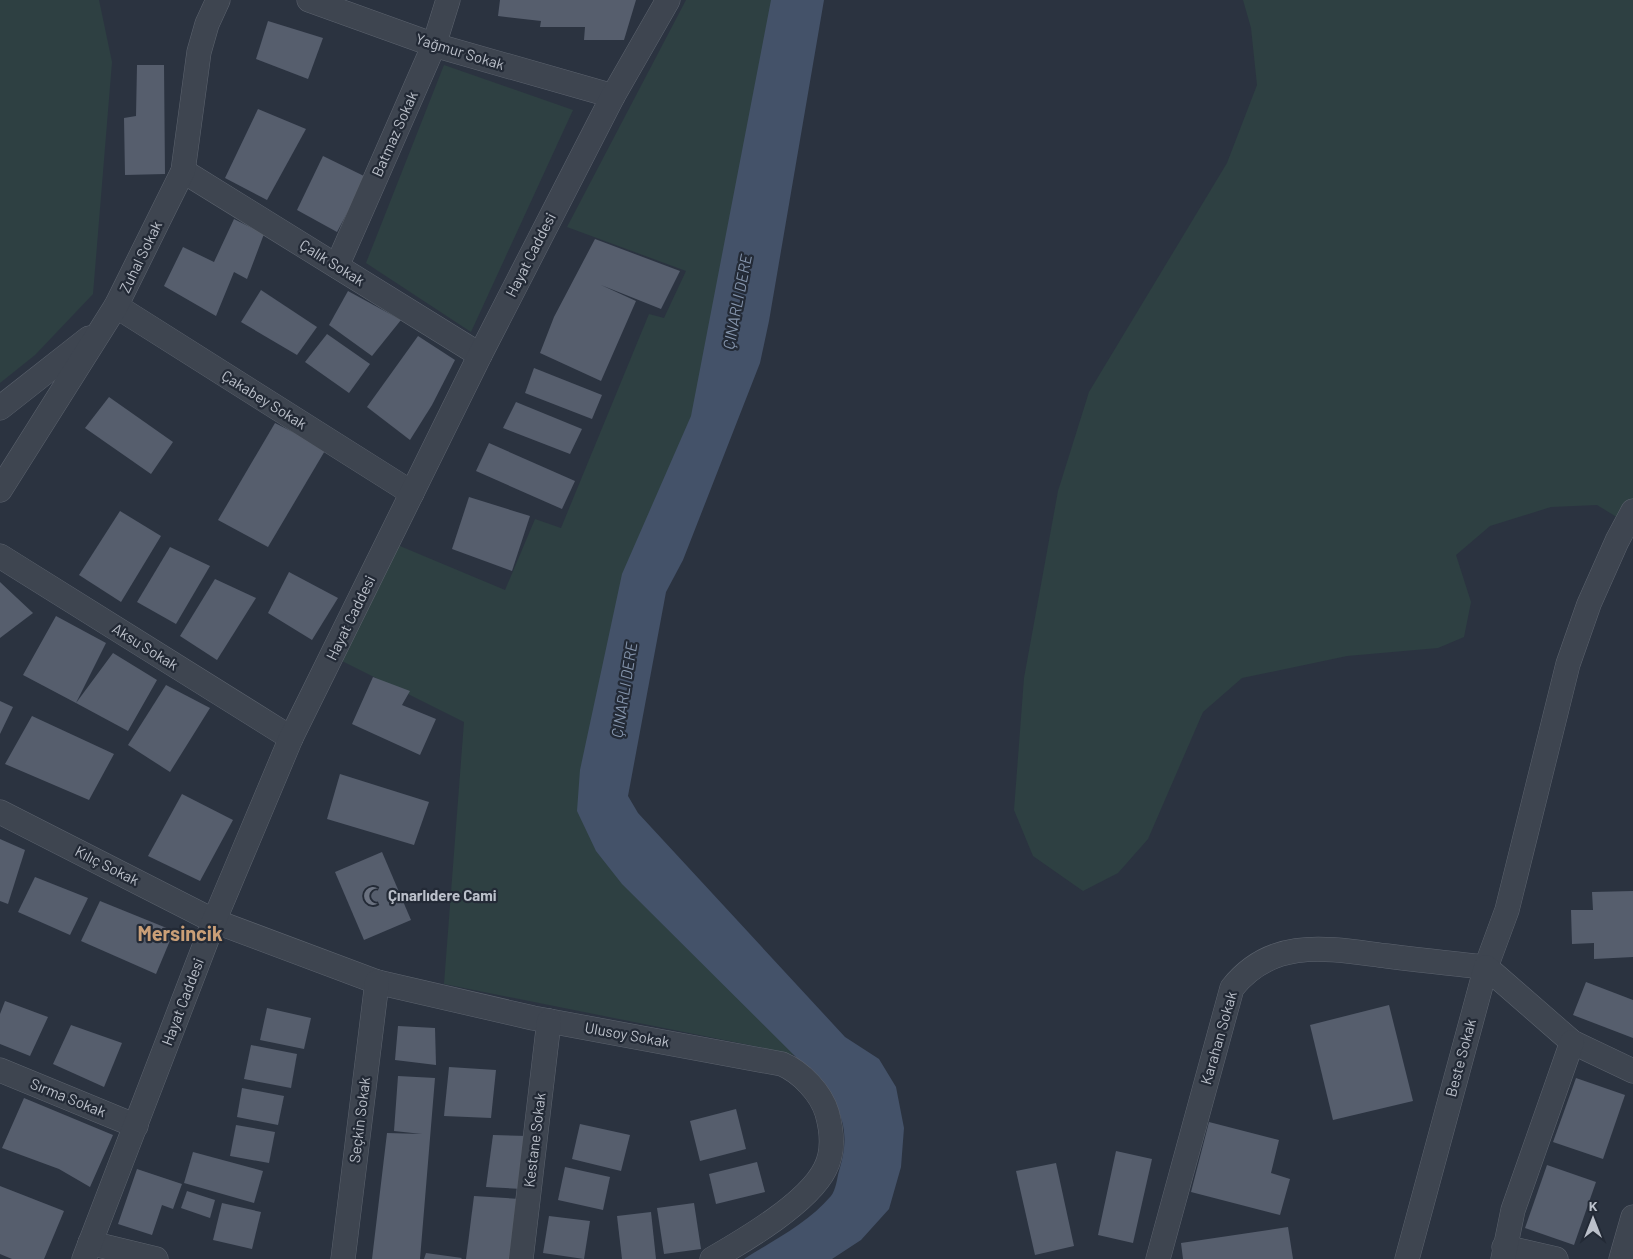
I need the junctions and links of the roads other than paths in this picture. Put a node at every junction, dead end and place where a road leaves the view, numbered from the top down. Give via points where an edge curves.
1 (218, 0) edge
2 (309, 0) edge
3 (448, 0) edge
4 (668, 0) edge
5 (434, 45) junction
6 (613, 96) junction
7 (183, 171) junction
8 (337, 266) junction
9 (116, 306) junction
10 (104, 327) junction
11 (480, 355) junction
12 (0, 408) edge
13 (0, 490) edge
14 (412, 493) junction
15 (1633, 511) edge
16 (0, 556) edge
17 (291, 738) junction
18 (0, 812) edge
19 (214, 921) junction
20 (1486, 967) junction
21 (378, 982) junction
22 (549, 1021) junction
23 (1572, 1042) junction
24 (0, 1070) edge
25 (1633, 1071) edge
26 (136, 1126) junction
27 (1633, 1217) edge
28 (87, 1251) edge
29 (1503, 1253) edge
30 (156, 1259) edge
31 (343, 1259) edge
32 (521, 1259) edge
33 (712, 1259) edge
34 (1158, 1259) edge
35 (1407, 1259) edge
36 (1556, 1259) edge
37 (1621, 1259) edge

1 - 7 street, Zuhal Sokak via 207,24 200,52
2 - 5 street, Yağmur Sokak
3 - 5 street, Batmaz Sokak
4 - 6 street, Hayat Caddesi
5 - 6 street, Yağmur Sokak
5 - 8 street, Batmaz Sokak
6 - 11 street, Hayat Caddesi
7 - 8 street, Çalık Sokak
7 - 9 street, Zuhal Sokak
8 - 11 street, Çalık Sokak
9 - 10 street, Zuhal Sokak
9 - 14 street, Çakabey Sokak
10 - 12 street
10 - 13 street, Zuhal Sokak
11 - 14 street, Hayat Caddesi
14 - 17 street, Hayat Caddesi
15 - 20 street, Beste Sokak via 1589,604 1568,664 1507,910
16 - 17 street, Aksu Sokak
17 - 19 street, Hayat Caddesi
18 - 19 street, Kılıç Sokak
19 - 21 street, Ulusoy Sokak
19 - 26 street, Hayat Caddesi
20 - 23 street
20 - 34 street, Karahan Sokak via 1319,948 1277,956 1243,974 1232,988
20 - 35 street, Beste Sokak
21 - 22 street, Ulusoy Sokak
21 - 31 street, Seçkin Sokak
22 - 32 street, Kestane Sokak
22 - 33 street, Ulusoy Sokak via 782,1064 794,1069 824,1104 831,1140 830,1156 816,1182 753,1235
23 - 25 street
23 - 29 street via 1513,1210
24 - 26 street, Sırma Sokak
26 - 28 street, Hayat Caddesi
27 - 37 street
28 - 30 street
29 - 36 street

